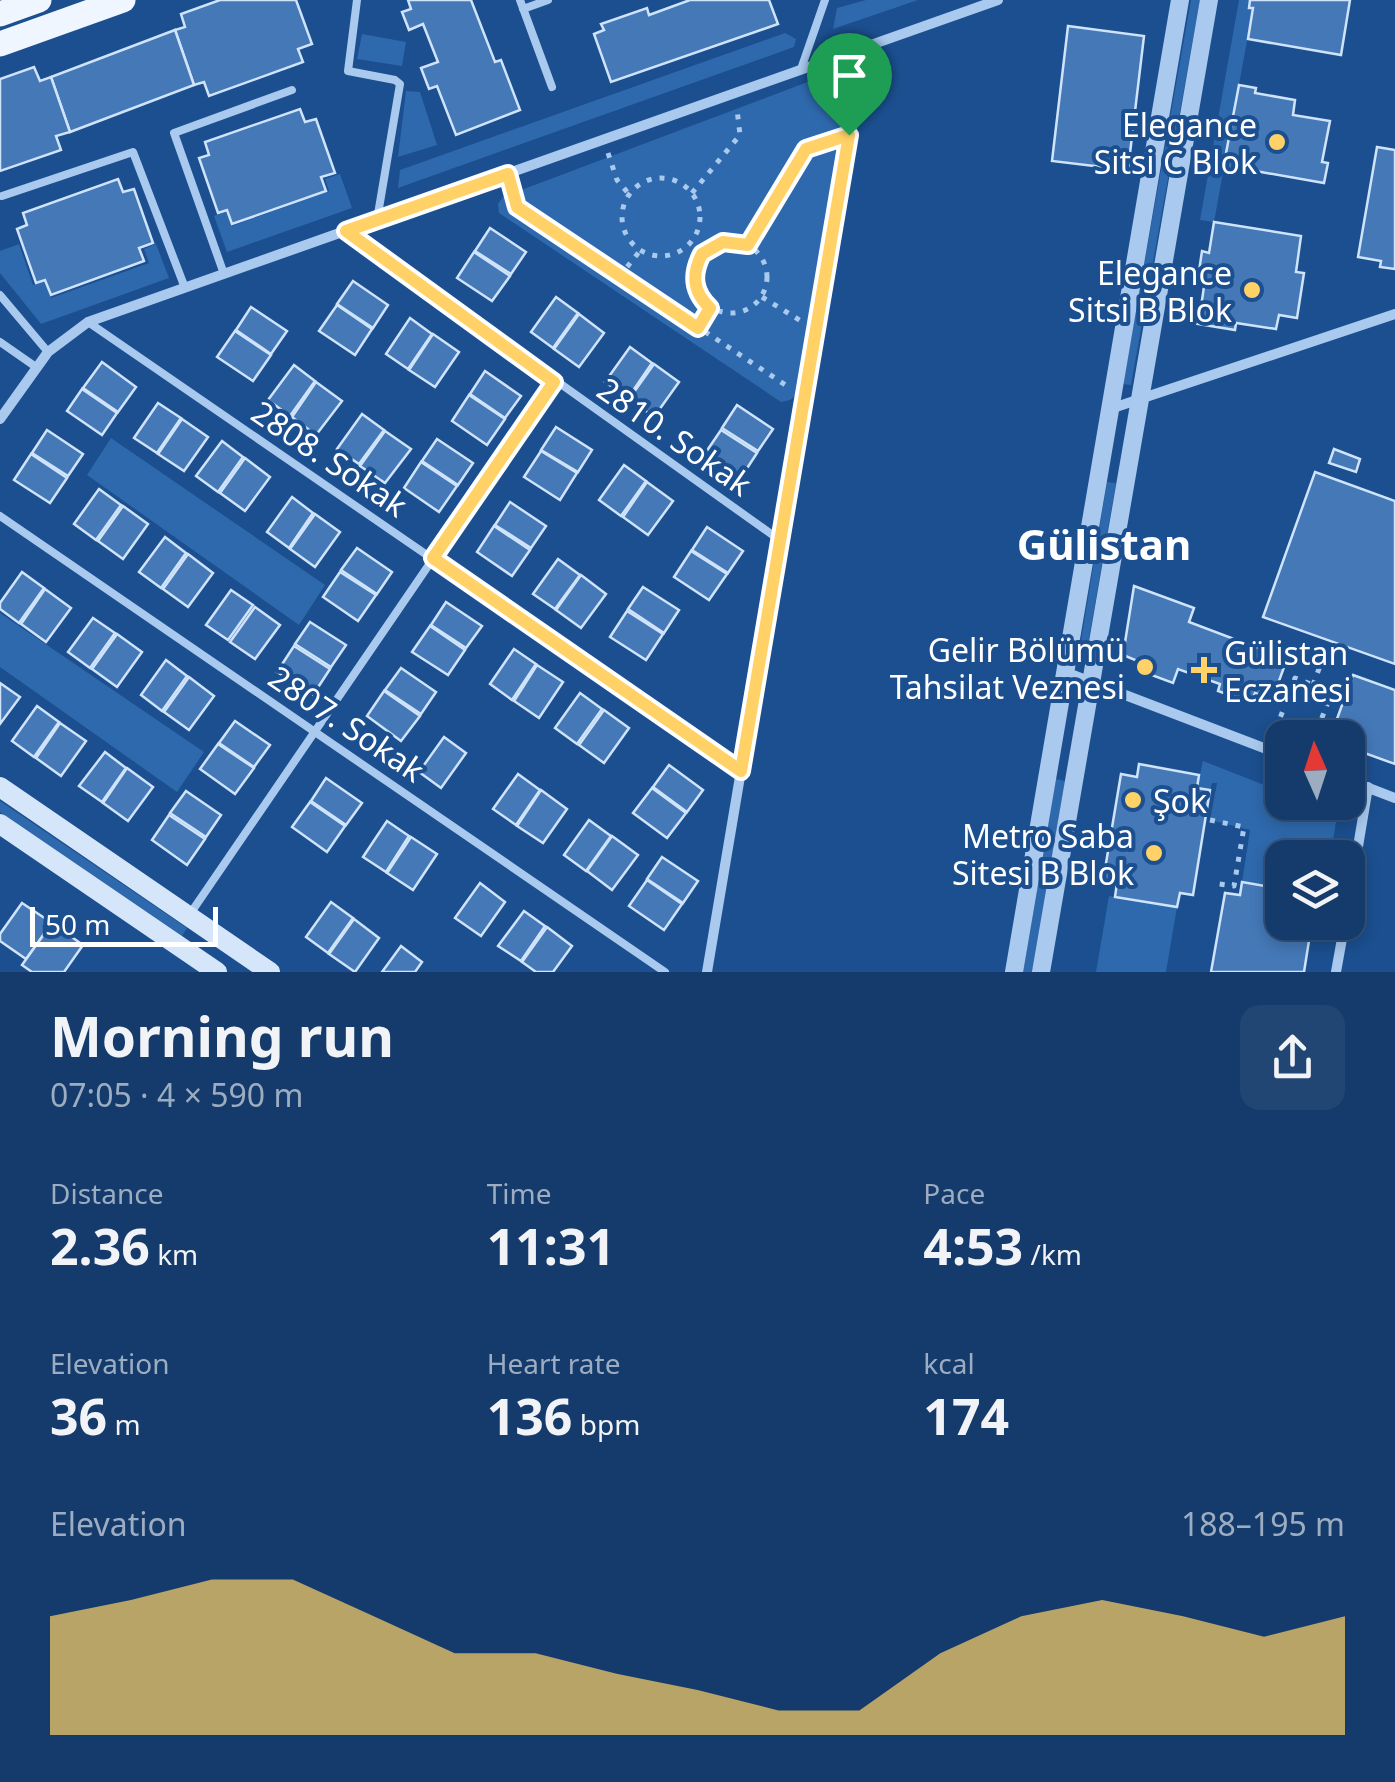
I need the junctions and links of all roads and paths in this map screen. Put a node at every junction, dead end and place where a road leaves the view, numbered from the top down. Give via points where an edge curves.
1 (39, 0) edge
2 (124, 0) edge
3 (357, 0) edge
4 (548, 0) edge
5 (825, 0) edge
6 (998, 0) edge
7 (1180, 0) edge
8 (1209, 0) edge
9 (522, 4) edge
10 (0, 14) edge
11 (0, 44) edge
12 (863, 48) junction
13 (802, 70) junction
14 (552, 87) dead end
15 (292, 90) dead end
16 (735, 93) junction
17 (849, 135) junction
18 (603, 140) junction
19 (508, 174) junction
20 (692, 193) junction
21 (630, 194) junction
22 (2, 196) edge
23 (377, 220) junction
24 (346, 231) junction
25 (748, 245) junction
26 (640, 251) junction
27 (224, 274) junction
28 (619, 276) junction
29 (185, 288) junction
30 (0, 295) edge
31 (762, 297) junction
32 (710, 308) junction
33 (1395, 314) edge
34 (88, 322) junction
35 (698, 328) junction
36 (816, 330) junction
37 (0, 342) edge
38 (48, 352) junction
39 (36, 367) junction
40 (554, 382) junction
41 (805, 398) junction
42 (1138, 400) junction
43 (1109, 409) junction
44 (0, 418) edge
45 (0, 516) edge
46 (780, 541) junction
47 (433, 558) junction
48 (1320, 666) dead end
49 (1065, 672) junction
50 (1091, 681) junction
51 (1313, 685) junction
52 (1279, 720) edge
53 (1321, 720) edge
54 (315, 732) junction
55 (1265, 748) edge
56 (741, 771) junction
57 (1365, 786) edge
58 (0, 787) edge
59 (1368, 787) junction
60 (1395, 798) edge
61 (1210, 820) dead end
62 (0, 824) edge
63 (1359, 840) edge
64 (1212, 883) dead end
65 (188, 917) junction
66 (1341, 940) edge
67 (217, 972) edge
68 (270, 972) edge
69 (665, 972) edge
70 (706, 972) edge
71 (1014, 972) edge
72 (1041, 972) edge
73 (1336, 972) edge

1 - 10 main road
2 - 11 main road
3 - 23 lane via 348,71 400,84
4 - 9 lane
5 - 13 lane
6 - 12 street
7 - 43 street
8 - 42 street
9 - 14 lane
12 - 13 street
12 - 17 street
13 - 16 street
15 - 27 lane via 174,133
16 - 18 street
16 - 20 path via 740,135
17 - 25 path via 806,149
17 - 36 street
18 - 19 street
18 - 21 path via 617,180
19 - 23 street
19 - 28 path via 517,207
20 - 21 path via 664,178 639,184
20 - 26 path via 700,224 688,246 665,257
21 - 26 path via 624,230
22 - 29 lane via 132,152
23 - 24 street
24 - 27 street
24 - 40 lane, 2810. Sokak
25 - 31 path via 765,263
25 - 32 path via 723,242 702,254 694,278
26 - 28 path
27 - 29 street
28 - 35 path
29 - 34 street
30 - 38 lane
31 - 32 path via 732,314
31 - 36 path
32 - 35 path
33 - 42 street
34 - 38 street
34 - 47 lane, 2808. Sokak
35 - 41 path
36 - 41 street
37 - 39 lane
38 - 39 street
39 - 44 street
40 - 46 lane, 2810. Sokak
40 - 47 lane
41 - 46 street
42 - 43 street
42 - 50 street
43 - 49 street
45 - 54 lane, 2807. Sokak
46 - 56 street
47 - 54 lane
47 - 56 lane, 2808. Sokak
48 - 51 path
49 - 50 street
49 - 71 street
50 - 55 street
50 - 72 street
51 - 52 path via 1295,678
51 - 53 path via 1332,692
54 - 65 lane
54 - 69 lane, 2807. Sokak
56 - 70 street
57 - 59 street
58 - 65 main road
59 - 60 street
59 - 63 street
61 - 64 path via 1244,827 1234,886
62 - 67 main road
65 - 68 main road
66 - 73 street

